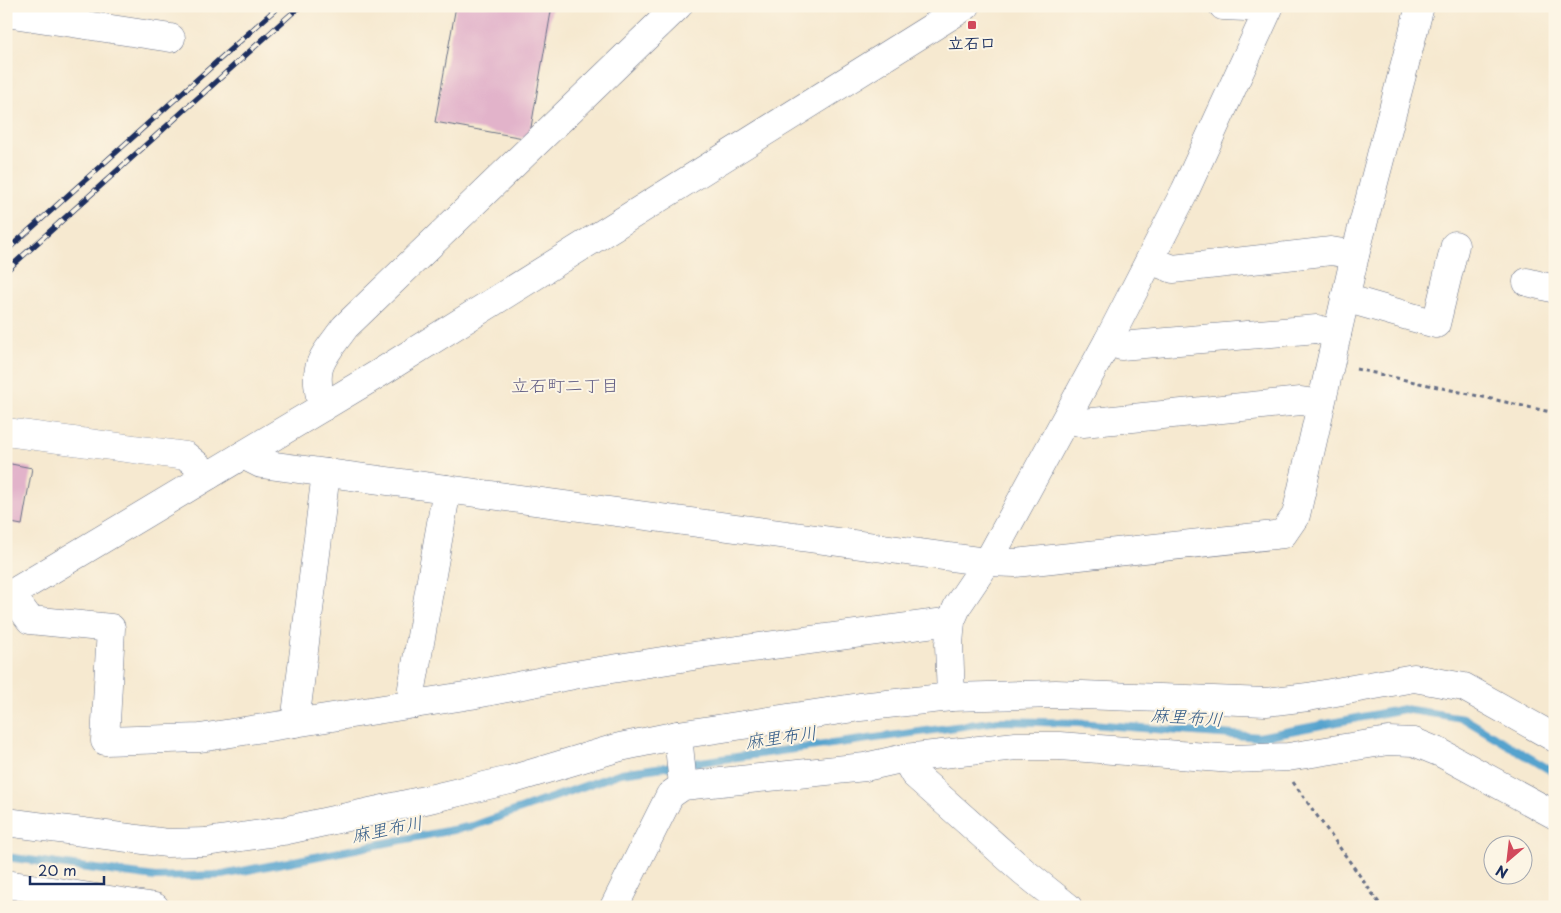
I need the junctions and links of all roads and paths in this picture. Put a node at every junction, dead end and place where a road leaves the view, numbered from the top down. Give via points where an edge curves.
1 (678, 6) edge
2 (966, 6) edge
3 (1224, 6) edge
4 (1420, 6) edge
5 (1271, 7) edge
6 (6, 13) edge
7 (171, 38) dead end
8 (1455, 245) dead end
9 (1355, 255) junction
10 (1150, 260) junction
11 (1527, 282) dead end
12 (1555, 288) edge
13 (1345, 298) junction
14 (1337, 334) junction
15 (1108, 341) junction
16 (1331, 363) junction
17 (1321, 404) junction
18 (323, 407) junction
19 (1555, 413) edge
20 (1067, 419) junction
21 (6, 432) edge
22 (243, 455) junction
23 (326, 472) junction
24 (210, 475) junction
25 (447, 489) junction
26 (987, 562) junction
27 (9, 596) edge
28 (951, 621) junction
29 (951, 697) junction
30 (415, 704) junction
31 (295, 723) junction
32 (1555, 738) edge
33 (679, 741) junction
34 (905, 758) junction
35 (1288, 758) junction
36 (682, 782) junction
37 (1555, 815) edge
38 (6, 822) edge
39 (6, 884) edge
40 (90, 902) edge
41 (155, 907) edge
42 (614, 907) edge
43 (1068, 907) edge
44 (1382, 907) edge

1 - 18 street via 345,327 318,365 316,386
2 - 18 street
3 - 5 street
4 - 9 street
5 - 10 street
6 - 7 street
8 - 13 street via 1436,324
9 - 10 street via 1331,251 1173,269
9 - 13 street
10 - 15 street
11 - 12 street
13 - 14 street
14 - 15 street via 1317,329 1121,346
14 - 16 street
15 - 20 street
16 - 17 street
16 - 19 path
17 - 20 street via 1301,401 1083,423
17 - 26 street via 1296,516 1283,534 1016,563
18 - 22 street
20 - 26 street
21 - 24 street via 186,456
22 - 23 street via 261,464
22 - 24 street
23 - 25 street
23 - 31 street
24 - 27 street
25 - 26 street
25 - 30 street via 412,688
26 - 28 street
27 - 31 street via 30,620 111,628 104,741 200,738
28 - 29 street
28 - 30 street via 700,655
29 - 32 street via 1056,694 1266,702 1414,678 1464,687
29 - 33 street via 860,707
30 - 31 street
33 - 36 street
33 - 38 street via 620,747 510,780 425,800 283,831 206,842 167,843
34 - 35 street via 1016,746 1059,746 1233,759
34 - 36 street via 865,767
34 - 43 street via 914,774
35 - 37 street via 1388,741 1414,742 1441,753
35 - 44 path via 1295,786
36 - 42 street via 670,794
39 - 40 street
40 - 41 street

